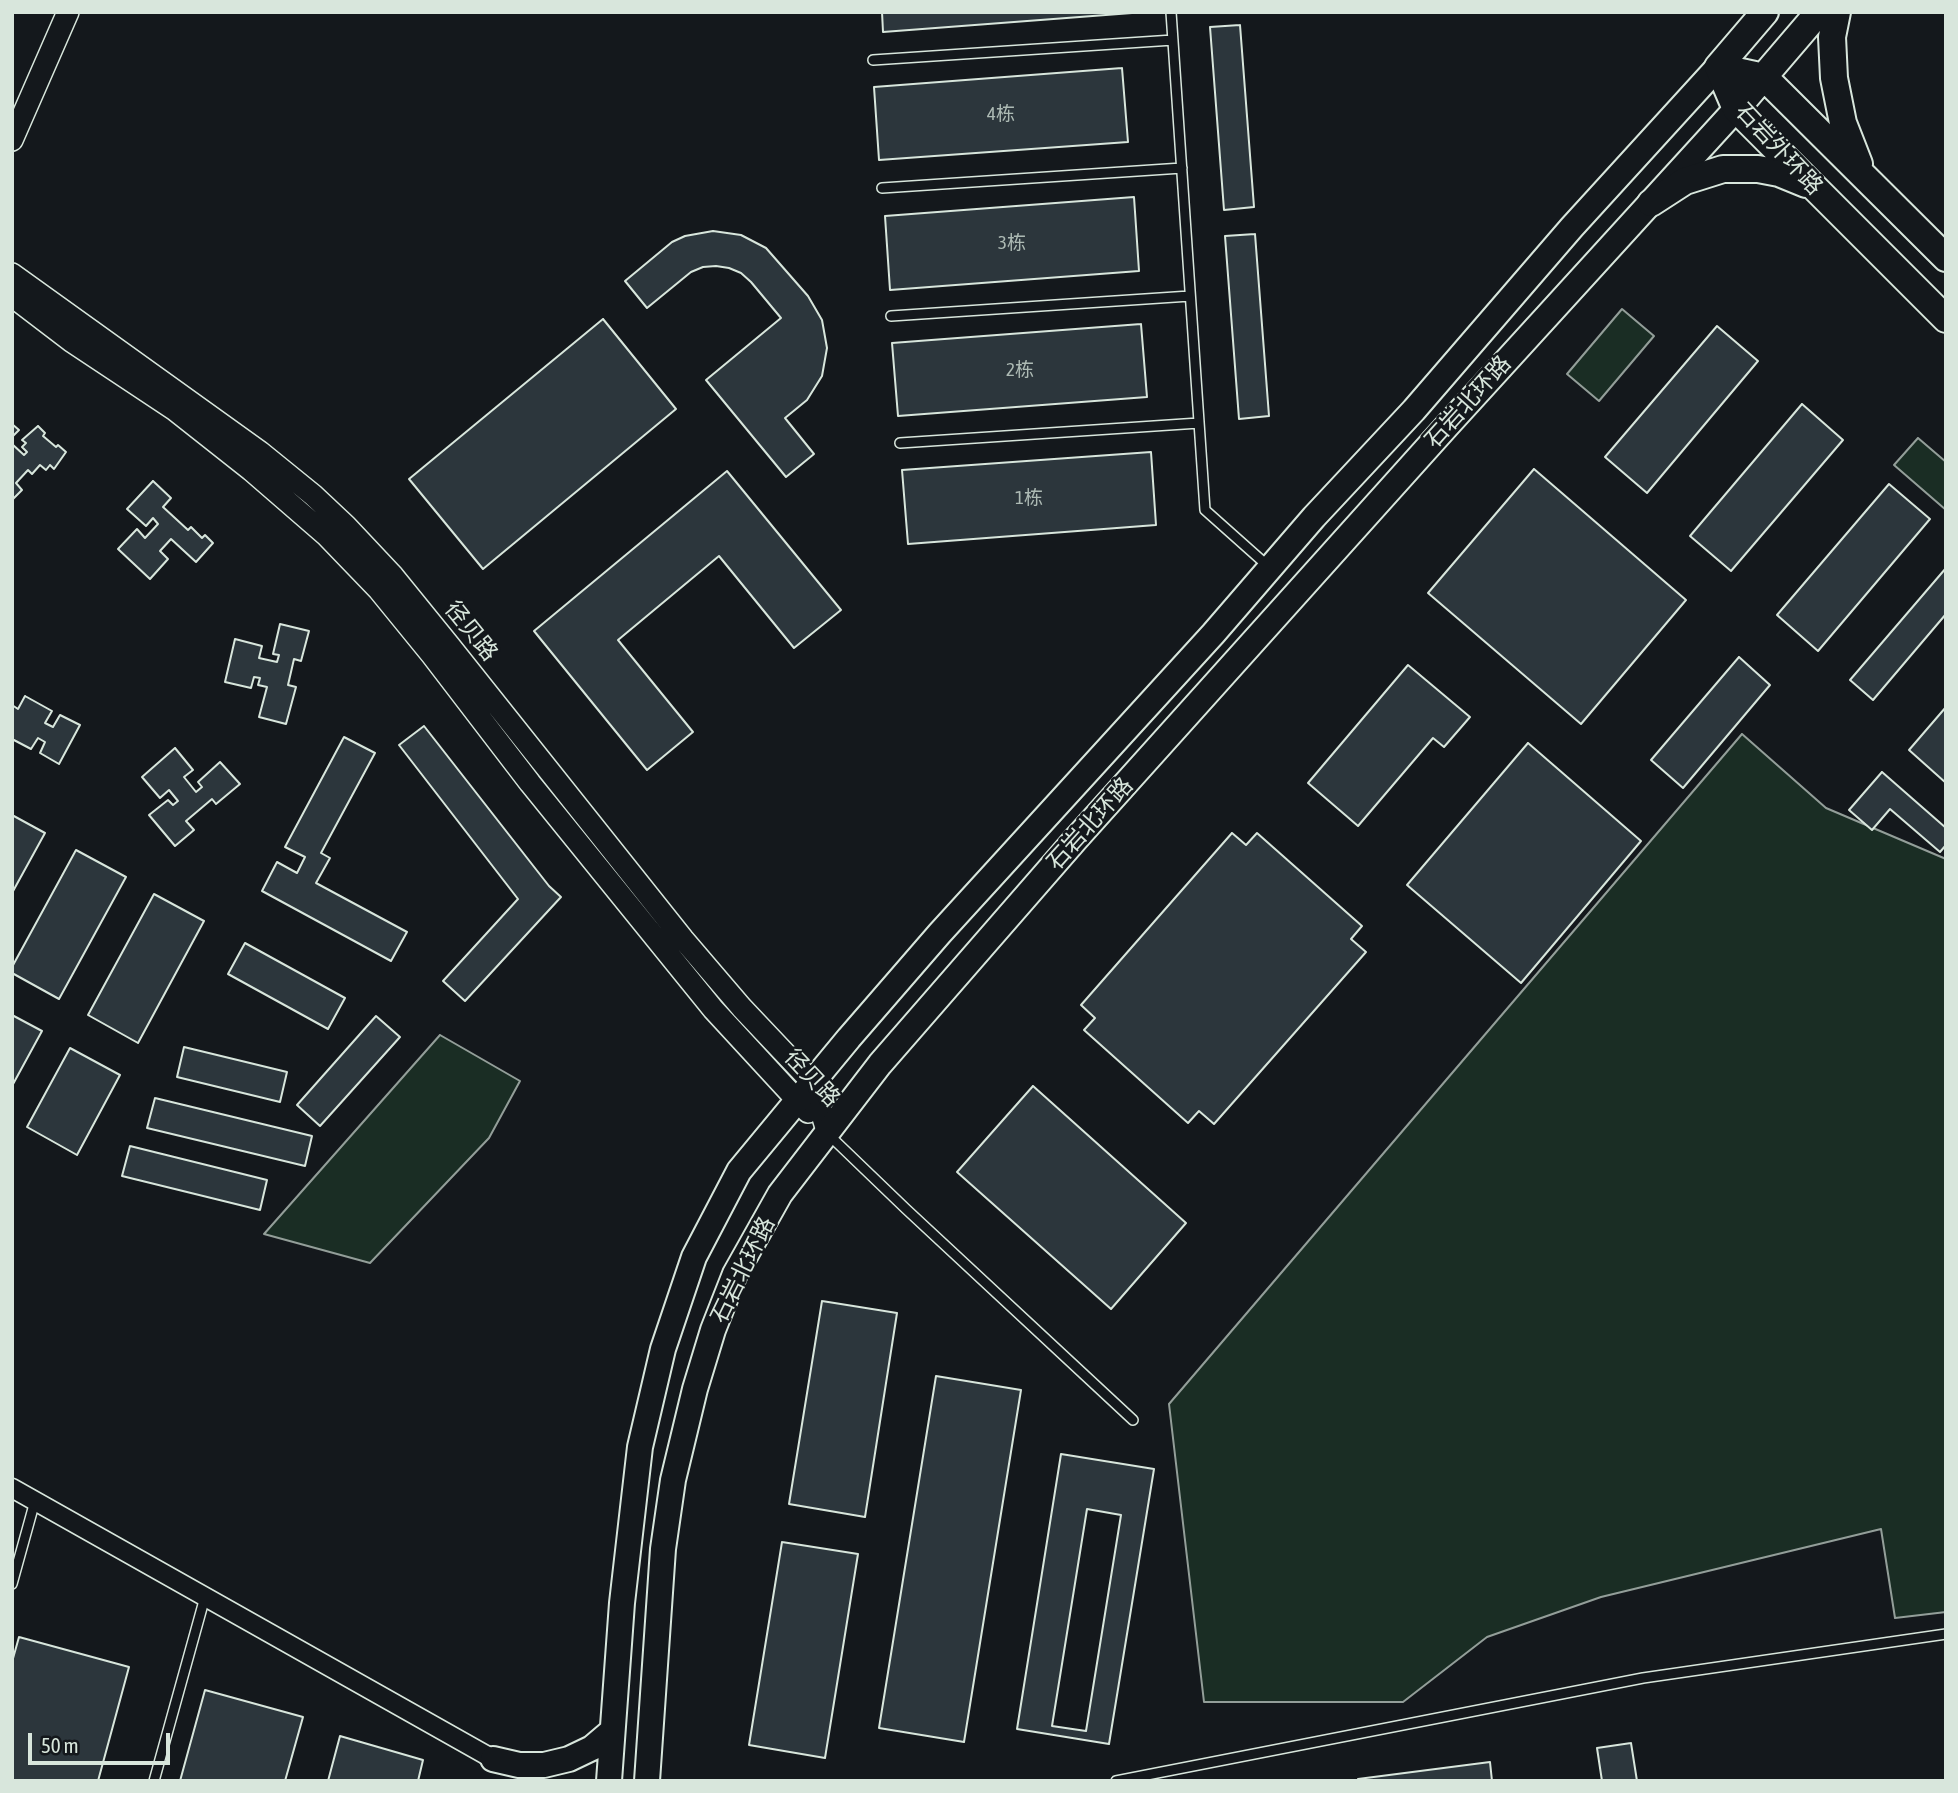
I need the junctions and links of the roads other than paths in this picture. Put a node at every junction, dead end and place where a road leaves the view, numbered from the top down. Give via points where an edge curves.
1 (68, 12) edge
2 (1171, 12) edge
3 (1765, 12) edge
4 (1819, 12) edge
5 (1837, 12) edge
6 (1173, 40) junction
7 (873, 60) dead end
8 (1718, 67) junction
9 (1764, 76) junction
10 (1736, 109) junction
11 (12, 140) edge
12 (1182, 168) junction
13 (1868, 181) junction
14 (882, 188) dead end
15 (1817, 191) junction
16 (1651, 203) junction
17 (1946, 258) edge
18 (12, 274) edge
19 (12, 296) edge
20 (1190, 296) junction
21 (891, 316) dead end
22 (1946, 319) edge
23 (1199, 423) junction
24 (900, 443) dead end
25 (1270, 568) junction
26 (805, 1091) junction
27 (828, 1134) junction
28 (1133, 1420) dead end
29 (12, 1488) edge
30 (35, 1501) junction
31 (12, 1584) edge
32 (205, 1597) junction
33 (1946, 1634) edge
34 (612, 1731) junction
35 (493, 1759) junction
36 (154, 1781) edge
37 (519, 1781) edge
38 (609, 1781) edge
39 (647, 1781) edge
40 (1116, 1781) edge

1 - 11 street
2 - 6 lane
3 - 8 main road, 石岩北环路
4 - 9 main road, 石岩北环路
5 - 13 main road via 1832,37 1837,97 1850,144
6 - 7 lane
6 - 12 lane
8 - 9 main road, 石岩外环路
8 - 10 main road, 石岩外环路
8 - 25 main road, 石岩北环路
9 - 10 main road, 石岩北环路
9 - 13 main road, 石岩外环路
10 - 15 main road, 石岩外环路
10 - 16 main road, 石岩北环路
12 - 14 lane
12 - 20 lane
13 - 17 main road, 石岩外环路
15 - 16 main road via 1779,173 1737,168 1685,181
15 - 22 main road, 石岩外环路
16 - 27 main road, 石岩北环路 via 1075,840 880,1065
18 - 26 street, 径贝路 via 260,452 346,526 393,576
19 - 26 street, 径贝路 via 175,410 326,535 379,590 713,1009
20 - 21 lane
20 - 23 lane
23 - 24 lane
23 - 25 lane via 1205,510
25 - 26 main road, 石岩北环路 via 958,913
26 - 27 street, 径贝路
26 - 34 main road, 石岩北环路 via 739,1171 694,1257 663,1349 640,1447
27 - 28 lane
27 - 39 main road, 石岩北环路 via 780,1194 735,1274 695,1388 673,1480 663,1549
29 - 30 street
30 - 31 lane
30 - 32 street
32 - 35 street
32 - 36 lane
33 - 40 lane via 1643,1678
34 - 35 main road via 592,1748 544,1765
34 - 38 main road, 石岩北环路
35 - 37 main road

